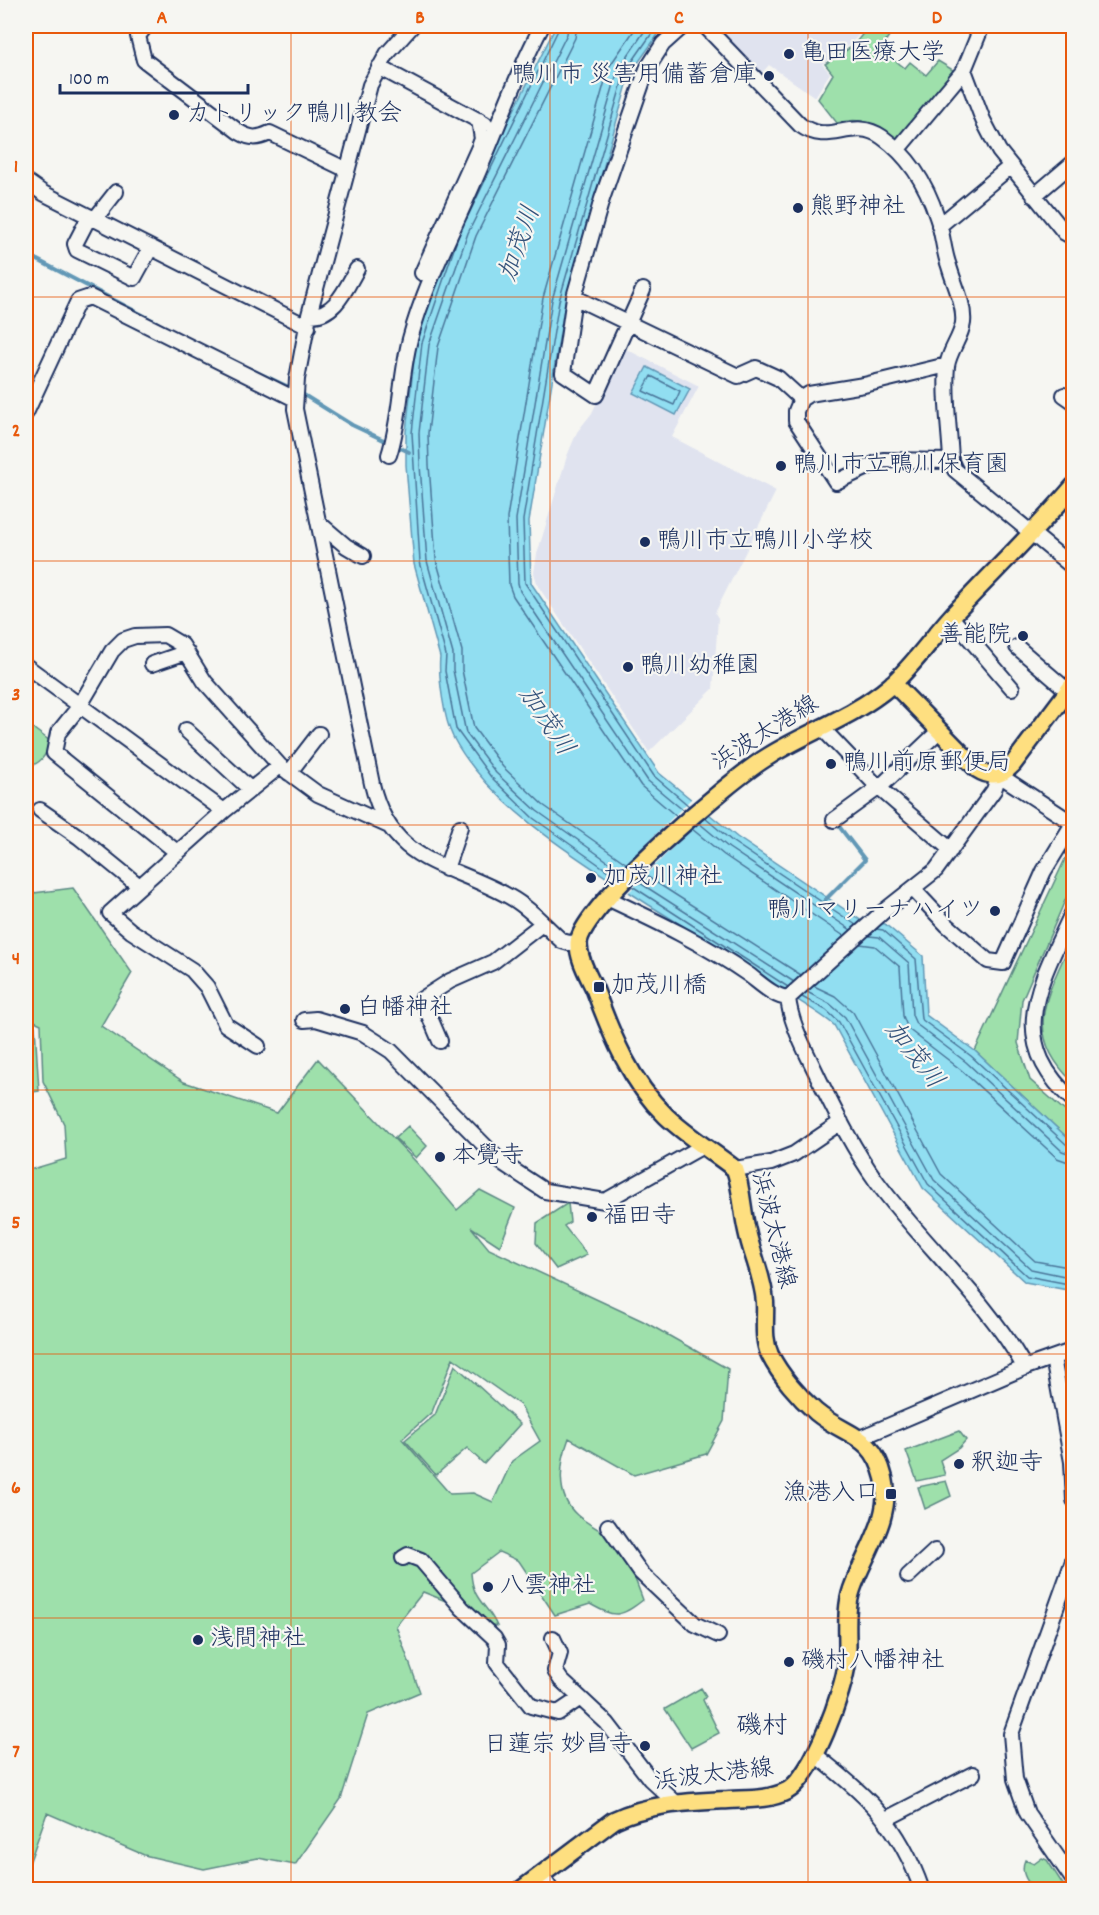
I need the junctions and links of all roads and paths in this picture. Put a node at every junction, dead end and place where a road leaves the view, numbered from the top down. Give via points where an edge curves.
1 (146, 26) edge
2 (412, 26) edge
3 (542, 26) edge
4 (683, 26) edge
5 (705, 26) edge
6 (982, 26) edge
7 (379, 67) junction
8 (964, 70) junction
9 (479, 120) junction
10 (496, 129) junction
11 (898, 149) junction
12 (1074, 162) edge
13 (1011, 166) junction
14 (347, 170) junction
15 (26, 181) edge
16 (116, 192) dead end
17 (1034, 196) junction
18 (92, 218) junction
19 (939, 226) junction
20 (1074, 238) edge
21 (150, 249) junction
22 (357, 269) dead end
23 (422, 273) dead end
24 (644, 290) dead end
25 (574, 297) junction
26 (308, 321) junction
27 (629, 322) junction
28 (947, 365) junction
29 (295, 399) junction
30 (801, 399) junction
31 (26, 413) edge
32 (389, 455) dead end
33 (951, 462) junction
34 (1074, 486) edge
35 (319, 523) junction
36 (1032, 535) junction
37 (363, 556) dead end
38 (1074, 568) edge
39 (951, 617) junction
40 (1017, 647) dead end
41 (187, 652) junction
42 (152, 664) dead end
43 (26, 666) edge
44 (893, 683) junction
45 (1071, 687) edge
46 (1012, 688) dead end
47 (79, 707) junction
48 (821, 727) junction
49 (186, 730) dead end
50 (939, 731) junction
51 (319, 734) dead end
52 (284, 769) junction
53 (999, 775) junction
54 (879, 788) junction
55 (250, 789) junction
56 (40, 810) dead end
57 (224, 811) junction
58 (834, 820) dead end
59 (1073, 823) edge
60 (387, 825) junction
61 (460, 827) dead end
62 (951, 850) junction
63 (178, 853) junction
64 (446, 869) junction
65 (138, 885) junction
66 (913, 889) junction
67 (610, 895) junction
68 (1074, 909) edge
69 (542, 924) junction
70 (579, 942) junction
71 (789, 998) junction
72 (303, 1020) dead end
73 (440, 1041) dead end
74 (258, 1046) dead end
75 (1074, 1101) edge
76 (842, 1122) junction
77 (703, 1146) junction
78 (735, 1169) junction
79 (1074, 1350) edge
80 (1053, 1358) junction
81 (1024, 1368) junction
82 (860, 1438) junction
83 (1074, 1500) edge
84 (608, 1526) dead end
85 (935, 1551) dead end
86 (403, 1558) dead end
87 (1074, 1558) edge
88 (908, 1576) dead end
89 (718, 1635) dead end
90 (553, 1638) dead end
91 (579, 1699) junction
92 (814, 1754) junction
93 (973, 1774) dead end
94 (677, 1804) junction
95 (886, 1819) junction
96 (1074, 1881) edge
97 (546, 1883) edge
98 (521, 1890) edge
99 (922, 1890) edge

1 - 14 street via 138,36 144,60 239,132 249,138 270,133
2 - 7 street
3 - 10 street
4 - 25 street via 663,44 646,69
5 - 11 street via 812,133 868,130
6 - 8 street
7 - 9 street
7 - 14 street via 370,85
8 - 11 street
8 - 13 street via 983,120
9 - 10 street
9 - 23 street via 482,139
10 - 32 street via 411,338 397,431
11 - 19 street via 915,170
12 - 17 street
13 - 17 street
13 - 19 street
14 - 26 street
15 - 18 street
16 - 18 street
17 - 20 street via 1065,233
18 - 21 street
18 - 21 street via 75,244 77,250 134,278
19 - 28 street via 963,324
21 - 26 street
22 - 26 street via 336,305
24 - 27 street
25 - 27 street
25 - 27 street via 563,373 596,395
26 - 29 street
27 - 30 street via 738,375 756,368 778,378
28 - 30 street via 809,394
28 - 33 street
29 - 31 street via 90,297 83,297
29 - 35 street
30 - 33 street via 795,411 796,421 836,483 883,460
33 - 36 street via 955,470
34 - 36 main road, 浜波太港線
35 - 37 street
35 - 60 street via 374,791
36 - 38 street
36 - 39 main road, 浜波太港線
39 - 44 main road, 浜波太港線
39 - 46 street
40 - 45 street
41 - 42 street
41 - 47 street via 165,635 123,640 112,651
41 - 52 street via 205,682
43 - 47 street
44 - 48 main road, 浜波太港線
44 - 50 main road
45 - 53 main road via 1014,764
47 - 57 street
47 - 63 street via 58,733 54,753
48 - 54 street
48 - 67 main road, 浜波太港線 via 769,755 704,804
49 - 55 street
50 - 53 main road via 977,769
50 - 54 street
51 - 52 street
52 - 55 street
52 - 60 street via 318,794
53 - 59 street
53 - 62 street via 994,790
54 - 58 street
54 - 62 street
55 - 57 street
56 - 65 street
57 - 63 street
59 - 66 street via 1044,871 1003,963 988,961
60 - 64 street via 413,852
61 - 64 street
62 - 66 street via 936,870
63 - 65 street
64 - 69 street via 511,897
65 - 74 street via 110,912 130,931 192,970 207,987 226,1025
66 - 71 street
67 - 70 main road, 浜波太港線 via 590,918
67 - 71 street
68 - 75 street via 1038,988 1032,1028 1045,1070
69 - 70 street via 566,943
69 - 73 street via 493,962 450,981 422,999
70 - 77 main road, 浜波太港線 via 618,1050 665,1116
71 - 76 street via 802,1043
72 - 77 street via 316,1019 363,1033 391,1051 501,1162 545,1191 605,1201
76 - 78 street via 794,1154 771,1163
76 - 81 street via 878,1183 986,1308
77 - 78 main road, 浜波太港線
78 - 82 main road, 浜波太港線 via 762,1287 766,1343 771,1356 816,1412
79 - 80 street
80 - 81 street
80 - 83 street via 1072,1462
81 - 82 street
82 - 92 main road, 浜波太港線 via 871,1447 880,1466 886,1506 848,1604 847,1659 841,1694
84 - 89 street via 641,1573 695,1624
85 - 88 street
86 - 91 street via 408,1555 421,1560 494,1638 498,1645 497,1663 531,1706 558,1713
87 - 96 street via 1011,1734 1015,1779 1027,1813
90 - 91 street via 560,1653 555,1671
91 - 94 street via 607,1723 650,1779
92 - 94 main road, 浜波太港線 via 794,1785 771,1797
92 - 95 street via 854,1785
93 - 95 street
94 - 97 main road, 浜波太港線 via 650,1807 614,1820
95 - 99 street
97 - 98 main road, 浜波太港線

